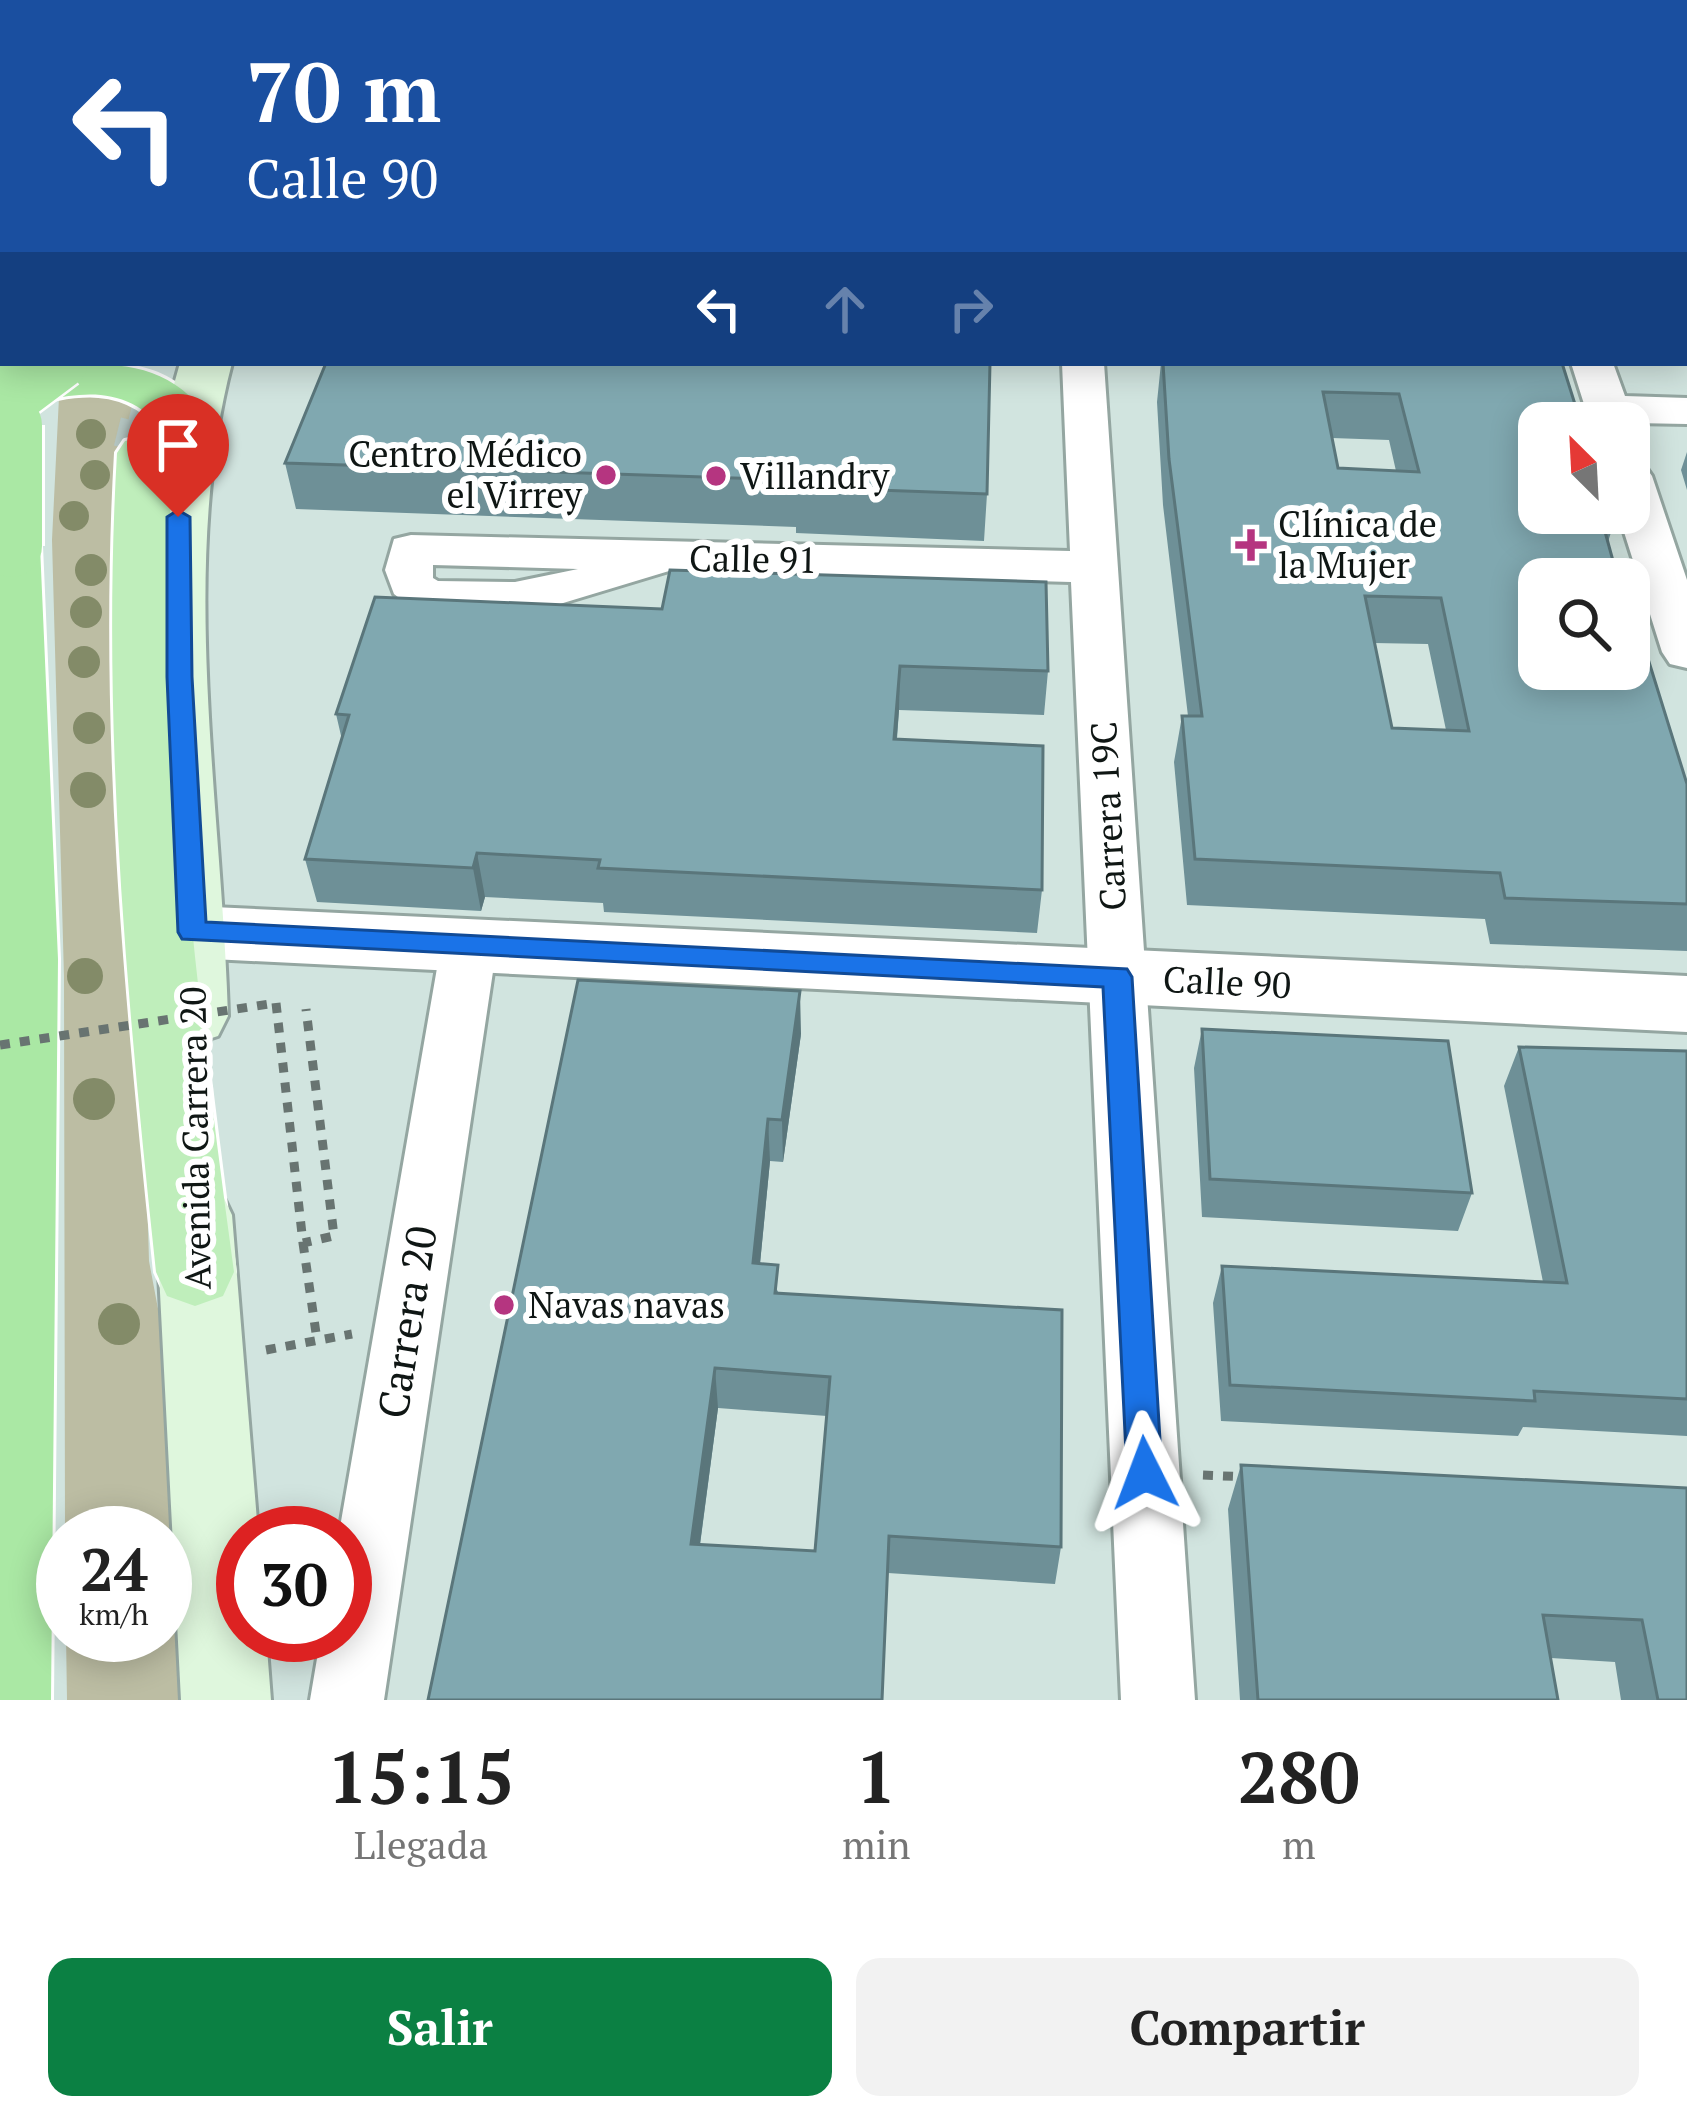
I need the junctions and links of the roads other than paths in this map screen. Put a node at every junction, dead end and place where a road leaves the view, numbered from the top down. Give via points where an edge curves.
1 (10, 366) edge
2 (60, 366) edge
3 (204, 366) edge
4 (1083, 366) edge
5 (1593, 366) edge
6 (0, 396) edge
7 (1605, 402) edge
8 (1687, 411) edge
9 (0, 412) edge
10 (1650, 413) edge
11 (167, 440) junction
12 (1648, 534) edge
13 (411, 550) dead end
14 (1094, 567) junction
15 (1687, 652) edge
16 (192, 932) junction
17 (469, 945) junction
18 (1117, 977) junction
19 (1687, 1004) edge
20 (195, 1272) junction
21 (6, 1700) edge
22 (226, 1700) edge
23 (347, 1700) edge
24 (1158, 1700) edge

1 - 21 highway, bridge via 23,959
2 - 9 highway, bridge
3 - 11 main road, Avenida Carrera 20
4 - 14 street, Carrera 19C
5 - 7 street
6 - 11 highway via 55,382 126,383 166,394
8 - 10 street
11 - 16 main road, Avenida Carrera 20 via 180,489 176,577
11 - 20 main road via 139,597 154,937
12 - 15 street
13 - 14 street, Calle 91 via 409,577 430,596 510,602 663,557
14 - 18 street, Carrera 19C
16 - 17 street, Calle 90
16 - 20 main road, Avenida Carrera 20
17 - 18 street, Calle 90
17 - 23 street, Carrera 20
18 - 19 street, Calle 90
18 - 24 street, Carrera 19C
20 - 22 main road, Avenida Carrera 20

